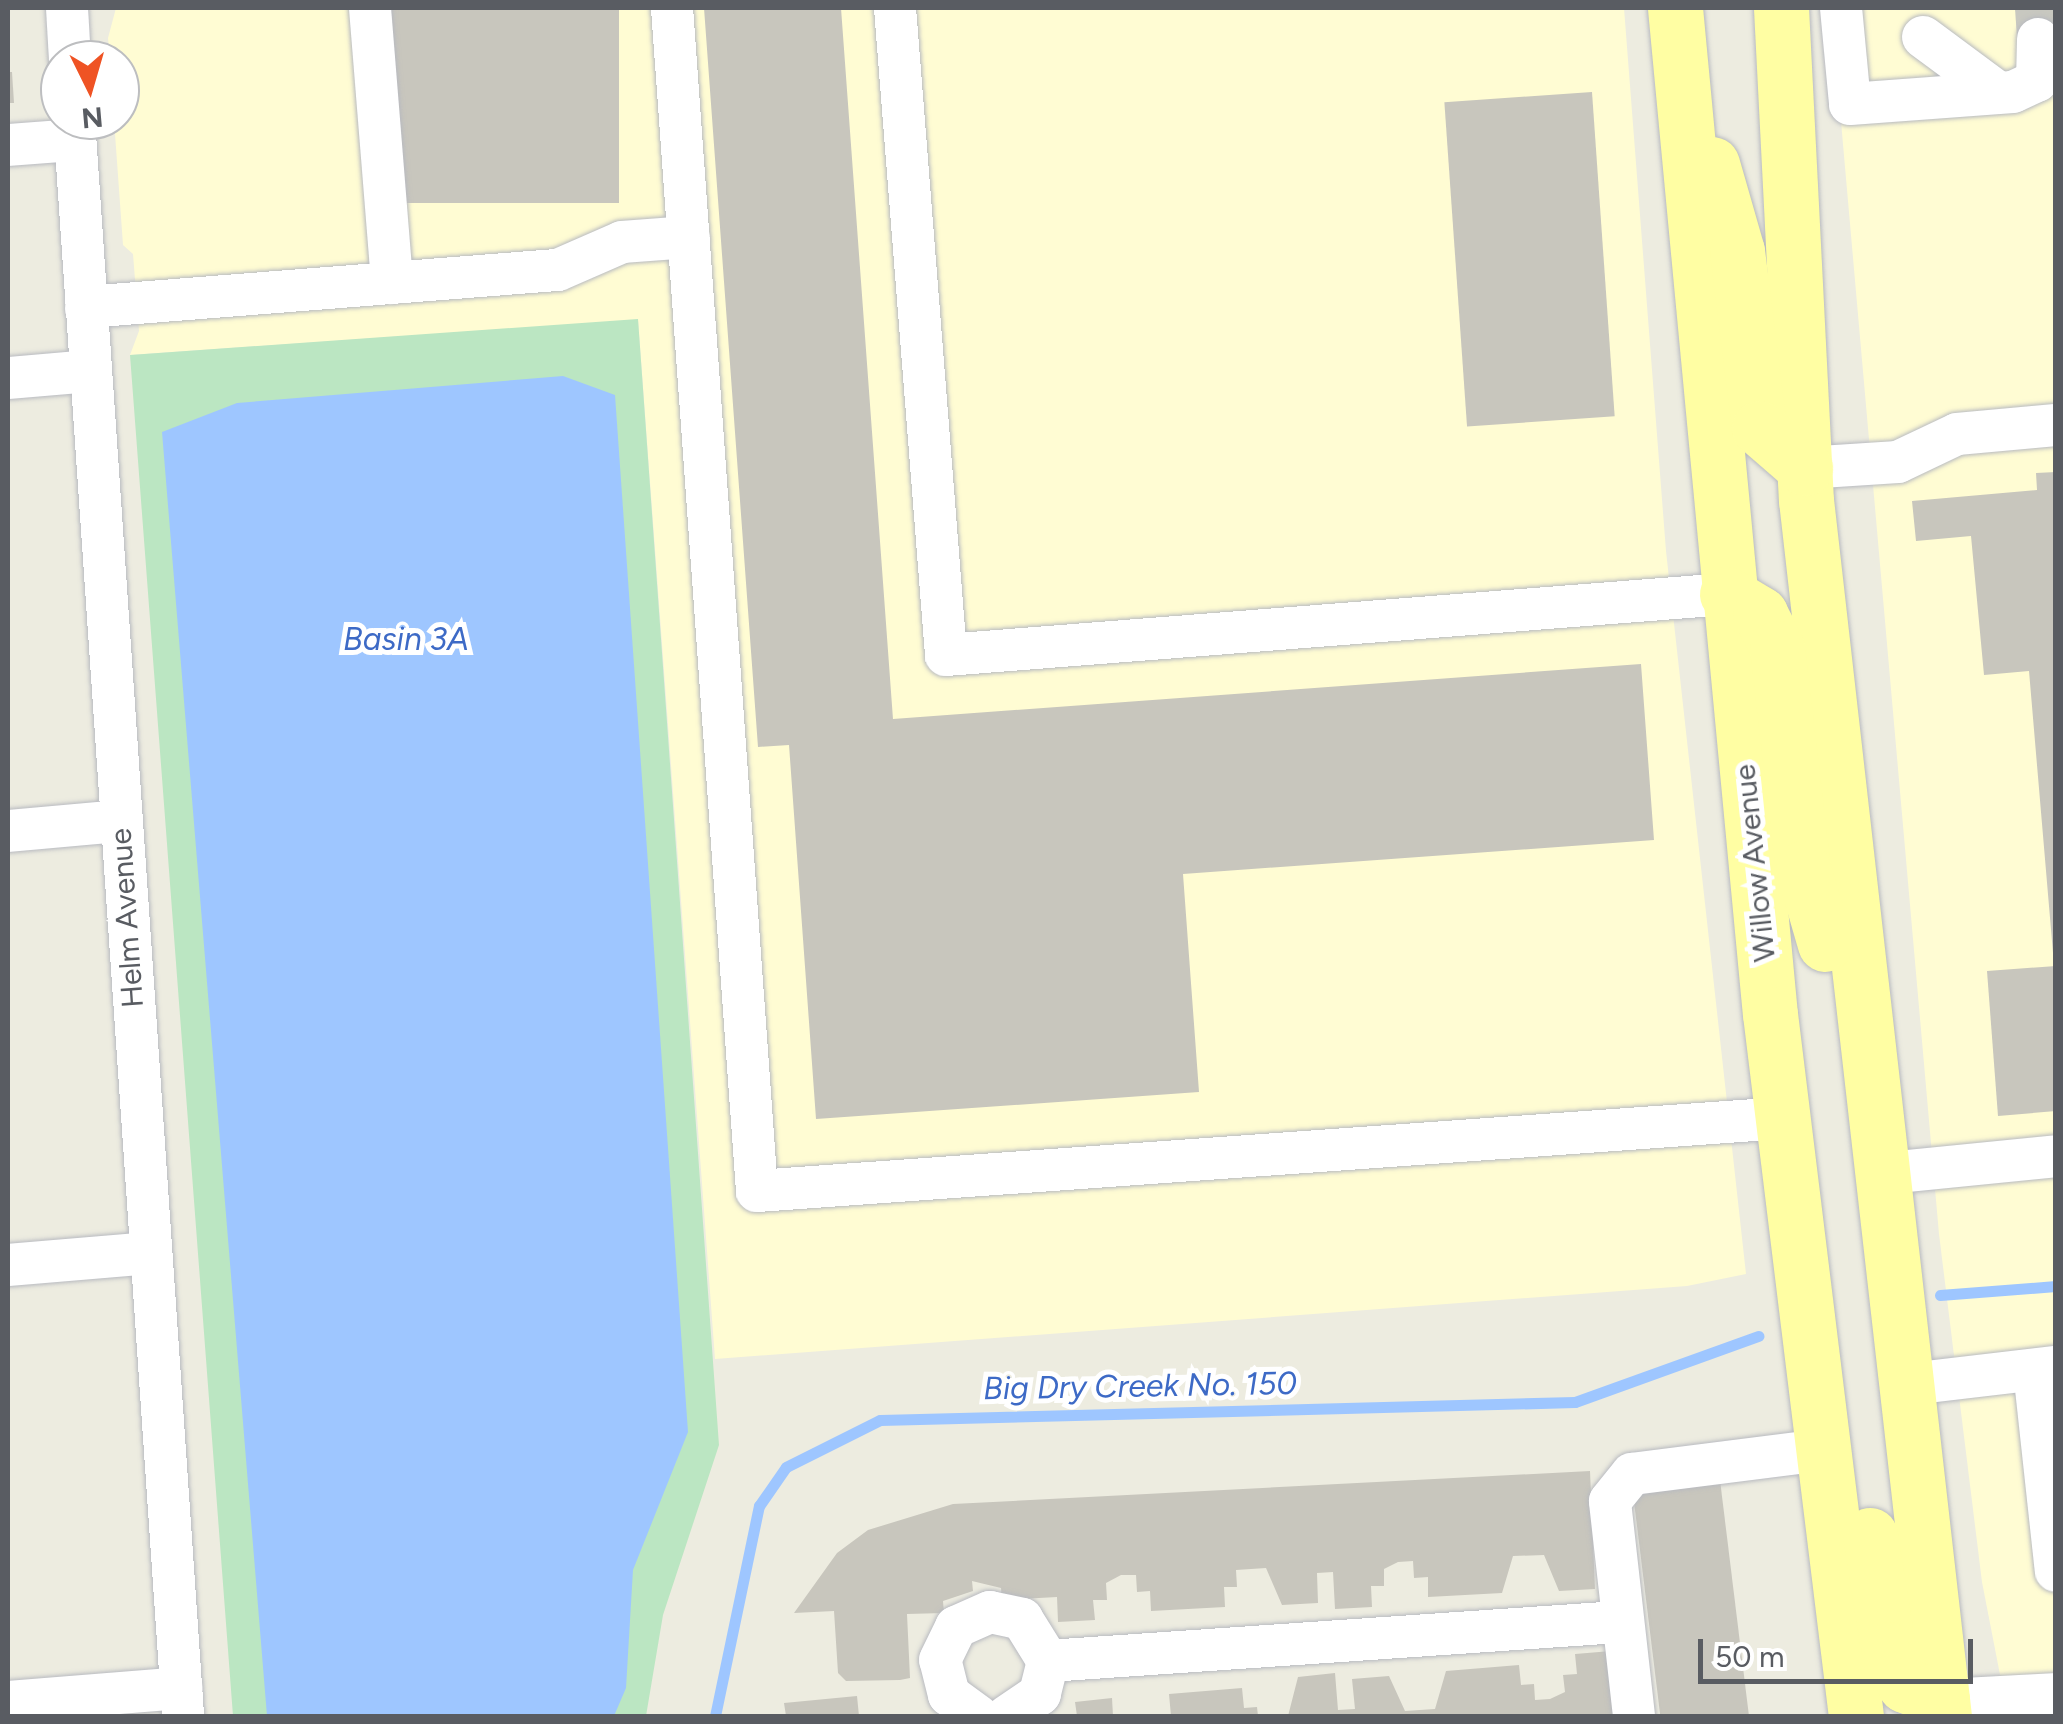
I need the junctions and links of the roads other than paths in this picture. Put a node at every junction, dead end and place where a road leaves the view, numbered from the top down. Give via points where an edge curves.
1 (67, 8) edge
2 (370, 8) edge
3 (672, 8) edge
4 (895, 8) edge
5 (1781, 8) edge
6 (1840, 8) edge
7 (1676, 24) edge
8 (1924, 37) dead end
9 (2038, 39) tunnel mouth
10 (69, 40) edge
11 (1848, 81) junction
12 (1787, 86) junction
13 (1996, 91) junction
14 (40, 138) edge
15 (76, 140) edge
16 (8, 145) edge
17 (689, 237) junction
18 (392, 283) junction
19 (86, 306) junction
20 (90, 371) junction
21 (8, 378) edge
22 (2056, 425) edge
23 (1805, 468) junction
24 (1727, 594) junction
25 (120, 821) junction
26 (8, 831) edge
27 (1867, 1091) junction
28 (1783, 1118) junction
29 (2056, 1156) edge
30 (1878, 1174) junction
31 (150, 1252) junction
32 (8, 1264) edge
33 (2044, 1368) edge
34 (1902, 1385) junction
35 (1823, 1450) junction
36 (2056, 1571) edge
37 (1619, 1622) junction
38 (1048, 1661) junction
39 (2056, 1694) edge
40 (8, 1702) edge
41 (182, 1702) edge
42 (1943, 1708) edge
43 (978, 1716) edge
44 (1007, 1716) edge
45 (1634, 1716) edge
46 (1856, 1716) edge

1 - 10 street
2 - 18 street
3 - 17 street
4 - 24 street via 946,655
5 - 12 main road
6 - 11 street
7 - 23 main road via 1737,251 1756,416 1767,440
7 - 24 main road, Willow Avenue
8 - 13 street
9 - 13 street via 2037,82
11 - 12 street
11 - 13 street via 1850,104
12 - 23 main road
14 - 16 street
15 - 19 street, Helm Avenue
17 - 18 street via 622,242 558,270
17 - 28 street via 758,1191
18 - 19 street
19 - 20 street, Helm Avenue
20 - 21 street
20 - 25 street, Helm Avenue
22 - 23 street via 1957,434 1898,462
23 - 27 main road
24 - 27 main road via 1760,614 1777,648 1804,868
24 - 28 main road, Willow Avenue
25 - 26 street
25 - 31 street, Helm Avenue
27 - 30 main road
28 - 35 main road, Willow Avenue
29 - 30 street
30 - 34 main road
31 - 32 street
31 - 41 street, Helm Avenue
33 - 34 street
33 - 36 street
34 - 42 main road
35 - 37 street via 1632,1474 1610,1501
35 - 42 main road via 1865,1520 1888,1650 1905,1685
35 - 46 main road, Willow Avenue
37 - 38 street
37 - 45 street
38 - 43 street via 1035,1630 1007,1614 956,1627 942,1679
38 - 44 street via 1040,1694
39 - 42 street
40 - 41 street

